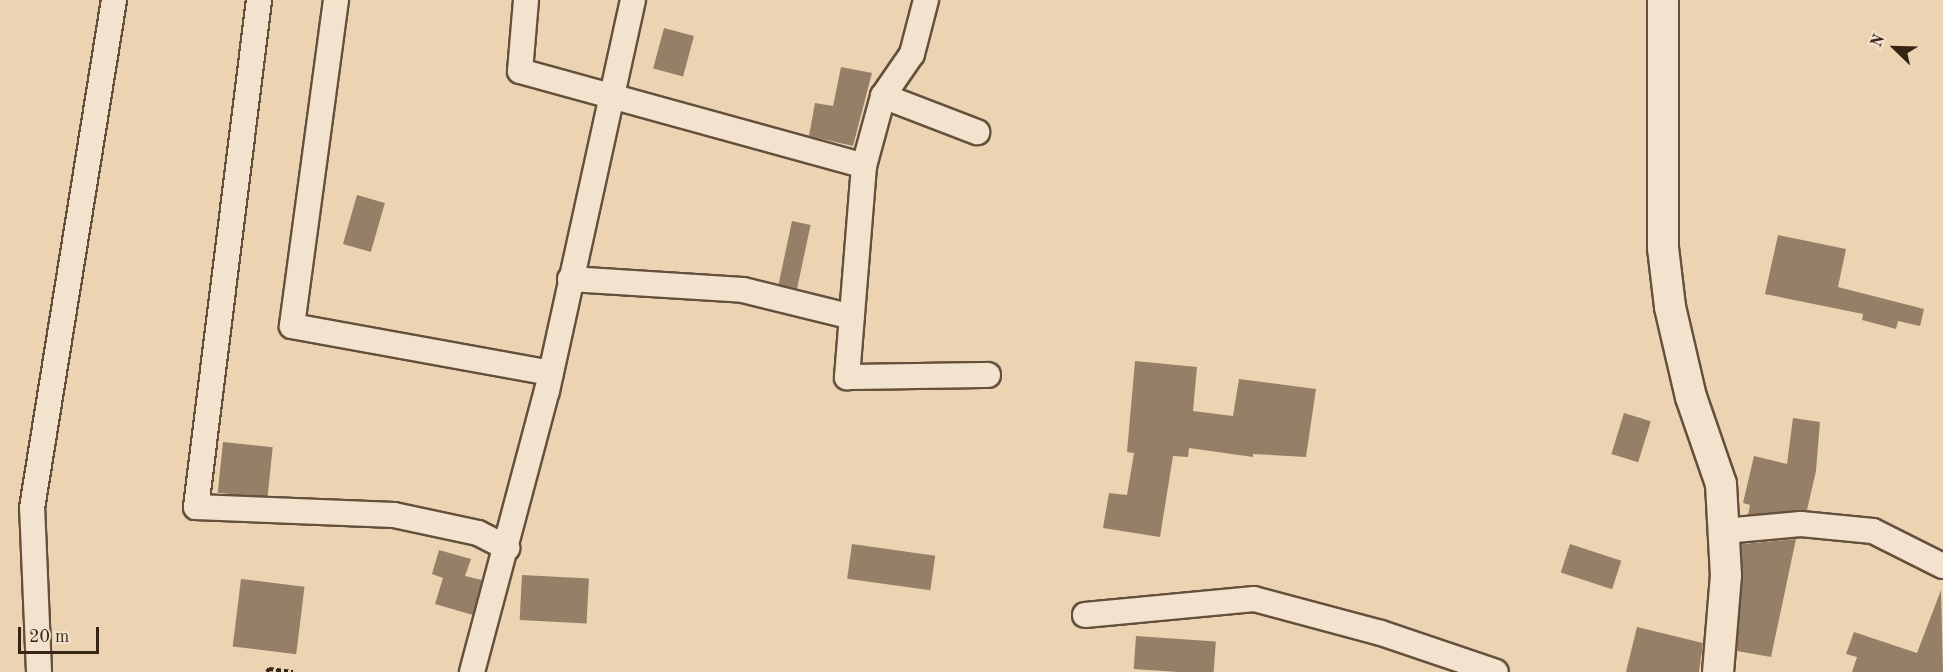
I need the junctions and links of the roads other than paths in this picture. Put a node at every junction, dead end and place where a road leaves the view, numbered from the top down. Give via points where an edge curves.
1 (114, 0) edge
2 (259, 0) edge
3 (336, 0) edge
4 (526, 0) edge
5 (633, 0) edge
6 (926, 0) edge
7 (1663, 0) edge
8 (883, 96) junction
9 (610, 97) junction
10 (978, 132) dead end
11 (864, 166) junction
12 (570, 279) junction
13 (852, 317) junction
14 (550, 373) junction
15 (988, 375) dead end
16 (1724, 531) junction
17 (507, 548) junction
18 (1943, 566) edge
19 (1085, 615) dead end
20 (39, 672) edge
21 (472, 672) edge
22 (1496, 672) edge
23 (1718, 672) edge

1 - 20 street via 32,508
2 - 17 street via 196,507 394,515 478,533
3 - 14 street via 292,326
4 - 9 street via 520,72
5 - 9 street
6 - 8 street via 912,54
7 - 16 street via 1663,248 1670,308 1691,397 1721,484
8 - 10 street
8 - 11 street
9 - 11 street
9 - 12 street
11 - 13 street
12 - 13 street via 743,290
12 - 14 street
13 - 15 street via 847,377
14 - 17 street
16 - 18 street via 1801,524 1873,531
16 - 23 street via 1726,575
17 - 21 street
19 - 22 street via 1254,599 1381,633

